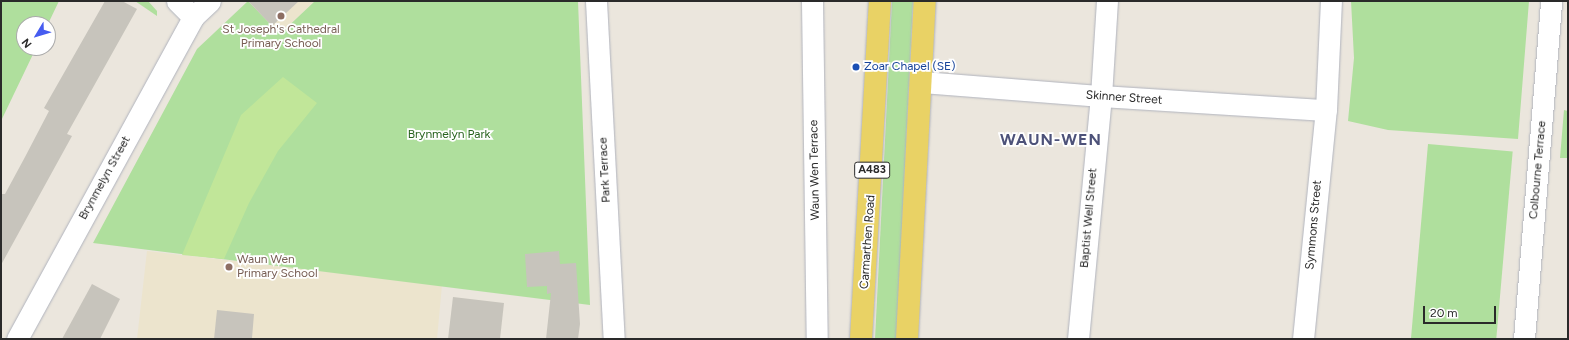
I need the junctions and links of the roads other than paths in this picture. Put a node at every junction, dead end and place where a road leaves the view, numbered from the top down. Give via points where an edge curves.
1 (177, 1) edge
2 (210, 1) edge
3 (596, 1) edge
4 (812, 1) edge
5 (880, 1) edge
6 (925, 1) edge
7 (1106, 1) edge
8 (1331, 1) edge
9 (1551, 1) edge
10 (193, 17) junction
11 (922, 82) junction
12 (1100, 96) junction
13 (1326, 110) junction
14 (17, 339) edge
15 (614, 339) edge
16 (817, 339) edge
17 (862, 339) edge
18 (907, 339) edge
19 (1078, 339) edge
20 (1303, 339) edge
21 (1524, 339) edge

1 - 10 street
2 - 10 street, Brynmelyn Street
3 - 15 street, Park Terrace
4 - 16 street, Waun Wen Terrace
5 - 17 main road, Carmarthen Road / A483
6 - 11 main road
7 - 12 street, Baptist Well Street
8 - 13 street, Symmons Street
9 - 21 street, Colbourne Terrace
10 - 14 street, Brynmelyn Street
11 - 12 street, Skinner Street
11 - 18 main road
12 - 13 street, Skinner Street
12 - 19 street, Baptist Well Street
13 - 20 street, Symmons Street

